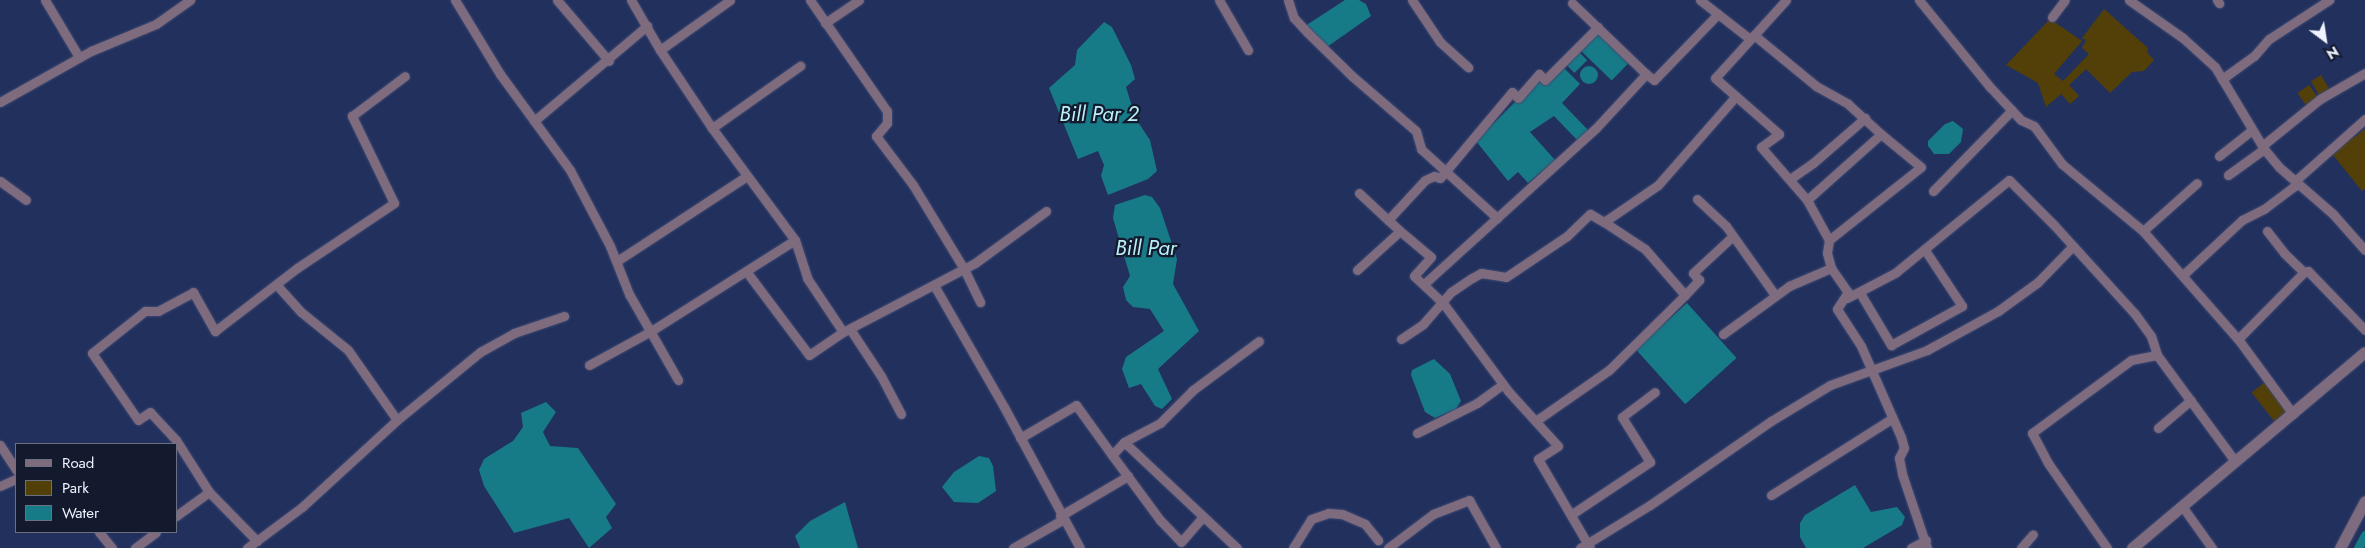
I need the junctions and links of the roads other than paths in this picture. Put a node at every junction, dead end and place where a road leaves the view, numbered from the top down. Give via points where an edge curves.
1 (45, 0) edge
2 (190, 0) edge
3 (454, 0) edge
4 (557, 0) edge
5 (631, 0) edge
6 (730, 0) edge
7 (810, 0) edge
8 (859, 0) edge
9 (1219, 0) edge
10 (1288, 0) edge
11 (1412, 0) edge
12 (1786, 0) edge
13 (1919, 0) edge
14 (2065, 0) edge
15 (2130, 0) edge
16 (2329, 0) edge
17 (1571, 1) edge
18 (1704, 1) edge
19 (1718, 14) junction
20 (2052, 17) dead end
21 (825, 23) junction
22 (647, 26) junction
23 (1598, 27) junction
24 (1752, 37) junction
25 (660, 50) junction
26 (1248, 50) dead end
27 (79, 57) junction
28 (609, 61) junction
29 (800, 66) dead end
30 (1468, 67) dead end
31 (2365, 73) edge
32 (1646, 74) junction
33 (405, 76) dead end
34 (2222, 79) junction
35 (1736, 96) junction
36 (0, 102) edge
37 (2012, 110) junction
38 (1865, 118) junction
39 (2365, 119) edge
40 (534, 121) junction
41 (712, 128) junction
42 (2252, 130) junction
43 (1881, 134) junction
44 (2263, 147) junction
45 (2219, 156) dead end
46 (1446, 170) junction
47 (2228, 175) dead end
48 (748, 176) junction
49 (1790, 179) junction
50 (0, 181) edge
51 (2296, 181) junction
52 (2197, 183) dead end
53 (1933, 191) dead end
54 (1359, 193) dead end
55 (1696, 199) dead end
56 (26, 200) dead end
57 (1807, 200) junction
58 (1046, 212) dead end
59 (1497, 218) junction
60 (1388, 220) junction
61 (1604, 222) junction
62 (1400, 231) junction
63 (2143, 231) junction
64 (2267, 231) dead end
65 (1733, 236) junction
66 (795, 240) junction
67 (1830, 240) junction
68 (2073, 246) junction
69 (1925, 250) junction
70 (2365, 250) edge
71 (617, 261) junction
72 (1831, 268) junction
73 (964, 269) junction
74 (1357, 270) dead end
75 (746, 271) junction
76 (2304, 272) junction
77 (2183, 275) junction
78 (1424, 284) junction
79 (277, 285) junction
80 (935, 286) junction
81 (1860, 293) junction
82 (1685, 295) junction
83 (1774, 295) junction
84 (1847, 298) junction
85 (980, 302) dead end
86 (1443, 303) junction
87 (564, 316) dead end
88 (847, 330) junction
89 (2365, 330) edge
90 (650, 331) junction
91 (1723, 334) dead end
92 (1401, 339) dead end
93 (2238, 339) junction
94 (1259, 341) dead end
95 (1891, 344) junction
96 (2365, 352) edge
97 (2157, 355) junction
98 (1899, 359) junction
99 (589, 365) dead end
100 (1872, 368) junction
101 (678, 380) dead end
102 (1503, 384) junction
103 (1655, 392) dead end
104 (2191, 400) junction
105 (901, 414) dead end
106 (2293, 414) junction
107 (1892, 418) junction
108 (397, 420) junction
109 (1537, 420) junction
110 (2158, 428) dead end
111 (1417, 433) dead end
112 (1020, 438) junction
113 (1124, 442) junction
114 (178, 443) edge
115 (178, 443) edge
116 (0, 444) edge
117 (1112, 455) junction
118 (2234, 460) junction
119 (15, 468) edge
120 (1128, 476) junction
121 (15, 478) edge
122 (0, 486) edge
123 (208, 492) junction
124 (1771, 495) dead end
125 (2365, 501) edge
126 (2182, 506) junction
127 (178, 514) edge
128 (1572, 514) junction
129 (1203, 517) junction
130 (1061, 518) junction
131 (100, 533) edge
132 (155, 533) edge
133 (2033, 534) dead end
134 (1378, 540) dead end
135 (257, 542) junction
136 (1927, 544) edge
137 (1184, 545) edge
138 (1585, 547) edge
139 (112, 548) edge
140 (135, 548) edge
141 (247, 548) edge
142 (1013, 548) edge
143 (1080, 548) edge
144 (1237, 548) edge
145 (1293, 548) edge
146 (1388, 548) edge
147 (1496, 548) edge
148 (1910, 548) edge
149 (2021, 548) edge
150 (2107, 548) edge
151 (2132, 548) edge
152 (2212, 548) edge
153 (2340, 548) edge

1 - 27 street
2 - 27 street via 156,24
3 - 40 street
4 - 28 street
5 - 22 street
6 - 25 street
7 - 21 street
8 - 21 street
9 - 26 street
10 - 46 street via 1294,18 1339,64 1416,131 1421,149
11 - 30 street via 1440,42
12 - 24 street
13 - 37 street via 1930,11 1936,25
14 - 20 street
15 - 34 street via 2198,50
16 - 34 street via 2269,39 2254,56
17 - 23 street
18 - 19 street
19 - 24 street
19 - 32 street via 1654,80
21 - 73 street via 887,111 888,123 876,136 879,142 913,185
22 - 25 street
22 - 28 street
23 - 32 street
23 - 46 street via 1545,80 1539,74 1518,98 1512,92
24 - 35 street via 1715,78
24 - 38 street via 1816,86
25 - 41 street
27 - 36 street
28 - 40 street
29 - 41 street
31 - 44 street via 2320,99
32 - 59 street via 1596,128
33 - 79 street via 352,116 394,203
34 - 42 street
35 - 49 street via 1779,134 1761,147
35 - 61 street via 1669,176
37 - 53 street
37 - 63 street via 2021,120 2034,126 2079,180 2115,205
38 - 43 street
38 - 49 street
39 - 51 street
40 - 71 street via 570,170
41 - 48 street
42 - 44 street
42 - 45 street
43 - 57 street
43 - 67 street via 1921,167
44 - 47 street
44 - 51 street
46 - 59 street
46 - 60 street via 1440,178 1434,176 1425,180
48 - 66 street
48 - 71 street
49 - 57 street
50 - 56 street
51 - 70 street via 2333,214
51 - 77 street via 2295,186 2272,203 2242,220
52 - 63 street
54 - 60 street
55 - 65 street
57 - 67 street
58 - 73 street
59 - 78 street
60 - 62 street
61 - 82 street via 1645,249
61 - 86 street via 1590,214 1567,236 1506,277 1481,274 1451,292
62 - 74 street
62 - 78 street via 1431,257 1414,276
63 - 77 street
64 - 76 street
65 - 82 street via 1693,273 1699,280
65 - 83 street
66 - 75 street
66 - 88 street via 807,278
67 - 72 street via 1827,253
68 - 69 street via 2008,180
68 - 97 street via 2151,336
68 - 98 street via 2038,282 1998,311 1927,350
69 - 81 street via 1895,273
69 - 95 street via 1962,306
71 - 90 street via 629,294
72 - 83 street via 1799,280
72 - 84 street via 1848,292
73 - 80 street
73 - 85 street
75 - 88 street via 809,356
75 - 90 street
76 - 89 street via 2308,271
76 - 93 street
77 - 93 street
78 - 86 street
79 - 108 street via 301,312 348,350
79 - 115 street via 215,330 193,292 158,312 145,311 92,353 138,420 150,412
80 - 88 street
80 - 112 street
81 - 84 street
81 - 95 street
82 - 109 street via 1609,370
83 - 91 street
84 - 100 street via 1838,308
86 - 92 street via 1423,324
86 - 102 street
87 - 108 street via 514,333 480,352
88 - 105 street via 881,376
90 - 99 street
90 - 101 street
93 - 106 street
94 - 113 street via 1193,390 1160,423
95 - 98 street
96 - 106 street
97 - 104 street
97 - 150 street via 2131,360 2032,433 2048,463
98 - 100 street
100 - 107 street
100 - 138 street via 1830,386 1771,421
102 - 109 street
102 - 111 street via 1477,403
103 - 128 street via 1622,417 1650,462
104 - 110 street
104 - 118 street
106 - 118 street
107 - 124 street
107 - 136 street via 1904,444 1899,458 1902,474
108 - 135 street via 302,507
109 - 128 street via 1558,446 1538,459
112 - 117 street via 1076,404
112 - 130 street
113 - 117 street
113 - 129 street
114 - 123 street
116 - 119 street
117 - 120 street
118 - 126 street
120 - 130 street
120 - 137 street via 1160,520
121 - 122 street
123 - 127 street
123 - 135 street
125 - 153 street
126 - 151 street
126 - 152 street
128 - 138 street
129 - 137 street
129 - 144 street
130 - 142 street
130 - 143 street
131 - 139 street
132 - 140 street
133 - 149 street
134 - 145 street via 1365,524 1342,514 1328,513 1311,518
135 - 141 street
136 - 148 street
146 - 147 street via 1433,514 1469,500

